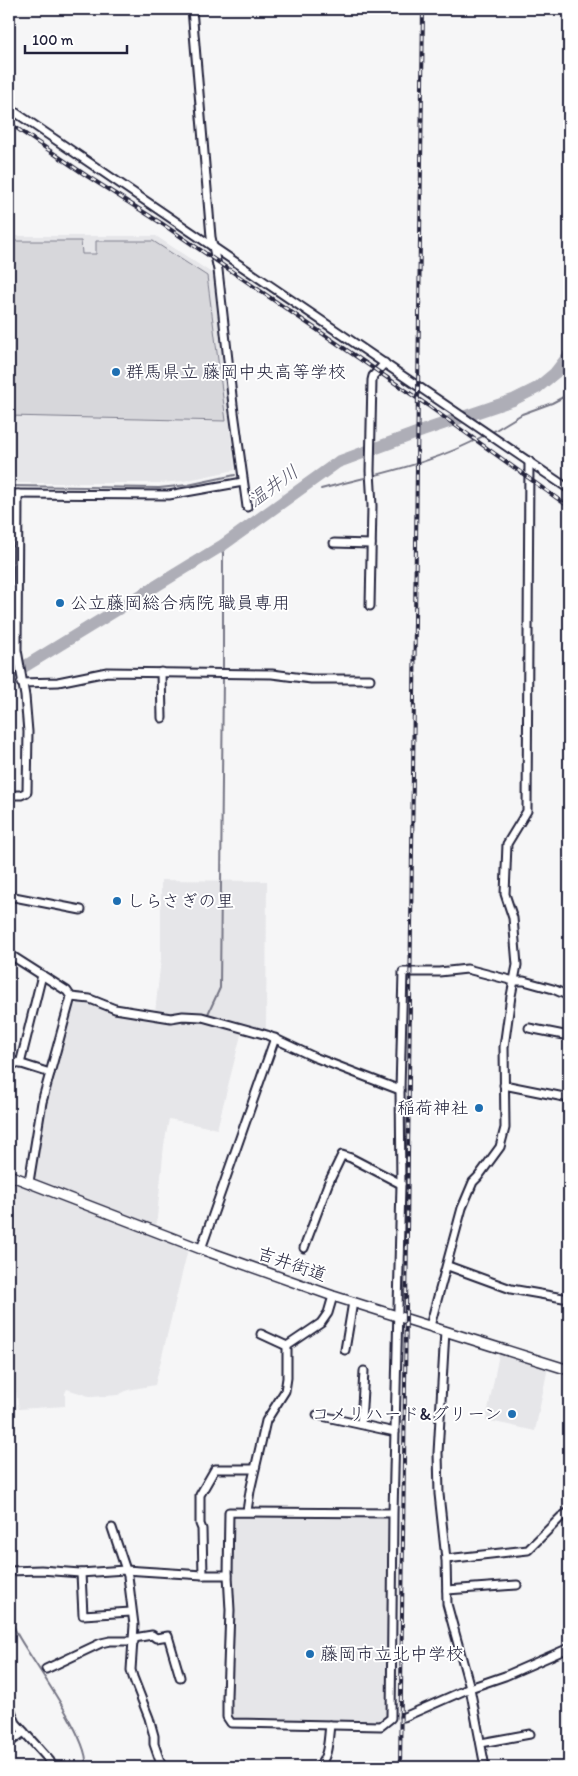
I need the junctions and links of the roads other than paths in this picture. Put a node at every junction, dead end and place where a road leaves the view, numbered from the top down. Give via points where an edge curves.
1 (192, 9) edge
2 (9, 108) edge
3 (213, 246) junction
4 (385, 363) junction
5 (529, 461) junction
6 (243, 482) junction
7 (569, 489) edge
8 (9, 494) edge
9 (18, 494) junction
10 (247, 507) dead end
11 (334, 543) dead end
12 (371, 544) junction
13 (370, 606) dead end
14 (161, 672) junction
15 (370, 679) dead end
16 (22, 683) junction
17 (162, 718) dead end
18 (9, 794) edge
19 (9, 896) edge
20 (80, 910) dead end
21 (9, 954) edge
22 (42, 975) junction
23 (514, 980) junction
24 (569, 996) edge
25 (71, 997) junction
26 (529, 1028) dead end
27 (569, 1036) edge
28 (274, 1038) junction
29 (9, 1060) edge
30 (20, 1064) junction
31 (50, 1073) junction
32 (504, 1085) junction
33 (400, 1090) junction
34 (569, 1098) edge
35 (9, 1175) edge
36 (29, 1182) junction
37 (401, 1184) junction
38 (304, 1248) dead end
39 (202, 1249) junction
40 (448, 1266) junction
41 (333, 1296) junction
42 (569, 1299) edge
43 (353, 1302) junction
44 (398, 1316) junction
45 (430, 1326) junction
46 (445, 1332) junction
47 (261, 1334) dead end
48 (287, 1346) junction
49 (345, 1350) dead end
50 (569, 1368) edge
51 (364, 1371) dead end
52 (317, 1415) dead end
53 (361, 1424) junction
54 (395, 1432) junction
55 (254, 1469) junction
56 (247, 1511) junction
57 (569, 1512) edge
58 (393, 1513) junction
59 (112, 1528) dead end
60 (446, 1559) junction
61 (126, 1570) junction
62 (9, 1571) edge
63 (81, 1573) junction
64 (204, 1575) junction
65 (228, 1575) junction
66 (517, 1585) dead end
67 (447, 1590) junction
68 (132, 1612) junction
69 (134, 1639) junction
70 (569, 1648) edge
71 (46, 1669) dead end
72 (180, 1677) dead end
73 (470, 1688) junction
74 (9, 1706) edge
75 (404, 1717) dead end
76 (330, 1724) junction
77 (24, 1732) junction
78 (530, 1734) dead end
79 (9, 1743) edge
80 (481, 1743) junction
81 (52, 1767) edge
82 (162, 1767) edge
83 (318, 1767) edge
84 (485, 1767) edge

1 - 3 street
2 - 3 street
3 - 4 street
3 - 6 street
4 - 5 street
4 - 12 street via 372,380
5 - 7 street
5 - 23 street via 527,811 507,844 505,870 505,894 513,918 517,949
6 - 9 street via 169,495
6 - 10 street
8 - 9 street
9 - 16 street via 17,650
11 - 12 street
12 - 13 street
14 - 15 street
14 - 16 street via 107,672 58,682
14 - 17 street
16 - 18 street via 28,732 27,792
19 - 20 street
21 - 22 street
22 - 25 street
22 - 30 street
23 - 24 street
23 - 32 street via 504,1046
23 - 33 street via 467,969 403,972
25 - 28 street via 90,999 115,1009 170,1018 202,1017
25 - 31 street
26 - 27 street
28 - 33 street
28 - 39 street
29 - 30 street
30 - 31 street
31 - 36 street
32 - 34 street
32 - 40 street via 505,1128 500,1147 473,1182 462,1208
33 - 37 street
35 - 36 main road, 吉井街道
36 - 39 main road, 吉井街道
37 - 38 street via 342,1155
37 - 44 street
39 - 41 main road, 吉井街道
40 - 42 street via 511,1289
40 - 45 street
41 - 43 main road, 吉井街道
41 - 48 street via 321,1323
43 - 44 main road, 吉井街道
43 - 49 street
44 - 45 main road, 吉井街道
44 - 54 street
45 - 46 main road, 吉井街道
46 - 50 main road, 吉井街道
46 - 60 street via 438,1453
47 - 48 street
48 - 55 street via 285,1391 266,1421
51 - 53 street
52 - 53 street
53 - 54 street
54 - 58 street
55 - 56 street
55 - 64 street via 215,1469 200,1495
56 - 58 street
56 - 65 street via 229,1512
57 - 60 street via 528,1550
58 - 76 street via 391,1718 381,1726
59 - 61 street
60 - 67 street
61 - 63 street
61 - 64 street
61 - 68 street
62 - 63 street
63 - 68 street via 83,1615
64 - 65 street
65 - 76 street via 227,1717 230,1723
66 - 67 street
67 - 73 street via 447,1604
68 - 69 street
69 - 71 street via 101,1642
69 - 72 street via 152,1634 156,1638 168,1636
69 - 82 street via 133,1677 149,1718
70 - 73 street
73 - 75 street
73 - 80 street
74 - 77 street
76 - 83 street via 325,1756
77 - 79 street
77 - 81 street
78 - 80 street
80 - 84 street

